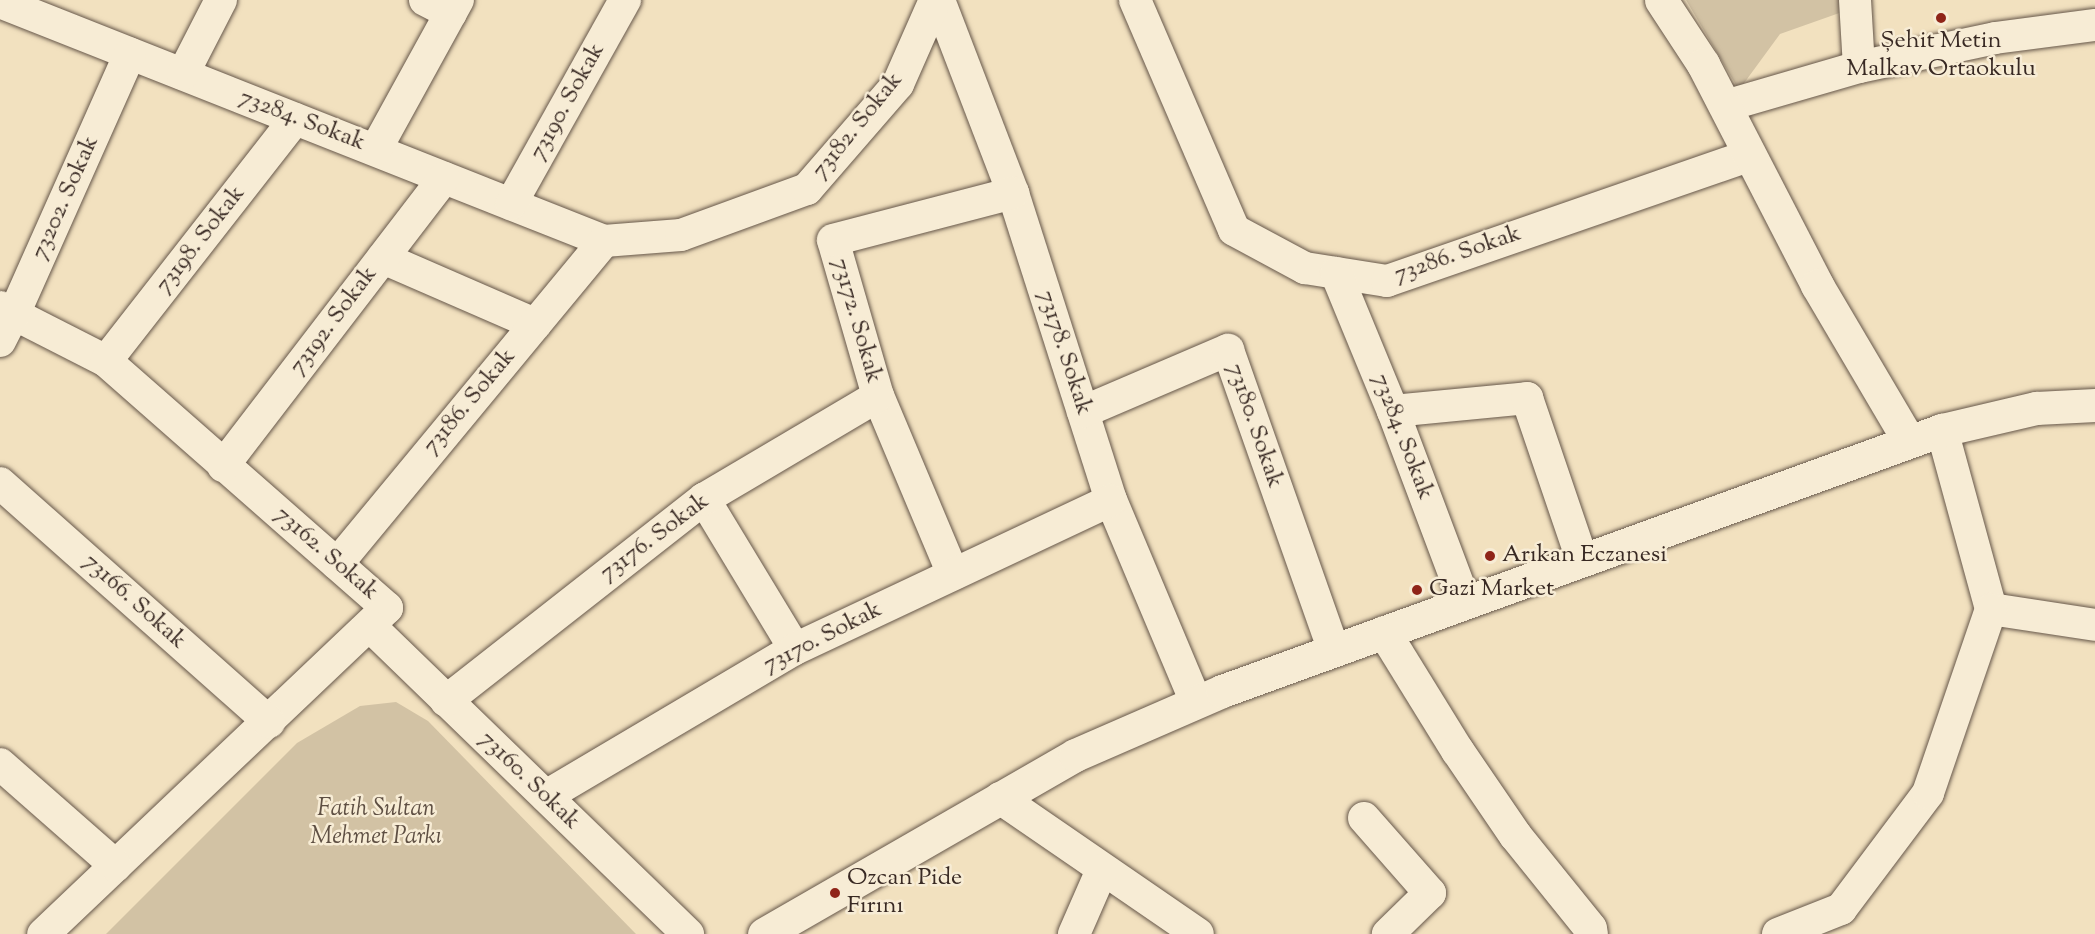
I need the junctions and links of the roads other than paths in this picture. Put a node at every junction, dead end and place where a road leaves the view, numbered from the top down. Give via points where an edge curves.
1 (221, 0) edge
2 (625, 0) edge
3 (937, 0) edge
4 (1135, 0) edge
5 (1661, 0) edge
6 (1855, 0) edge
7 (12, 4) edge
8 (444, 4) edge
9 (2095, 25) edge
10 (130, 54) junction
11 (1859, 67) junction
12 (183, 74) junction
13 (1725, 106) junction
14 (295, 119) junction
15 (376, 149) junction
16 (1750, 155) junction
17 (444, 178) junction
18 (1013, 193) junction
19 (511, 204) junction
20 (604, 241) junction
21 (382, 258) junction
22 (1336, 273) junction
23 (5, 321) edge
24 (535, 324) junction
25 (106, 361) junction
26 (878, 396) junction
27 (2095, 405) edge
28 (1393, 411) junction
29 (1083, 412) junction
30 (1942, 430) junction
31 (1909, 441) junction
32 (223, 466) junction
33 (0, 483) edge
34 (704, 499) junction
35 (1111, 500) junction
36 (1582, 560) junction
37 (337, 564) junction
38 (953, 574) junction
39 (1465, 603) junction
40 (1991, 609) junction
41 (2095, 625) edge
42 (370, 626) junction
43 (1384, 632) junction
44 (795, 648) junction
45 (1334, 651) junction
46 (446, 701) junction
47 (1196, 702) junction
48 (269, 722) junction
49 (0, 764) edge
50 (546, 796) junction
51 (1000, 798) junction
52 (1364, 818) dead end
53 (116, 866) junction
54 (1102, 870) junction
55 (43, 934) edge
56 (688, 934) edge
57 (764, 934) edge
58 (1074, 934) edge
59 (1198, 934) edge
60 (1388, 934) edge
61 (1591, 934) edge
62 (1778, 934) edge

1 - 12 street
2 - 19 street, 73190. Sokak
3 - 18 street, 73178. Sokak
3 - 20 street, 73182. Sokak via 898,84 807,189 681,235
4 - 22 street, 73286. Sokak via 1234,230 1305,268
5 - 13 main road
6 - 11 street
7 - 10 street, 73284. Sokak
8 - 15 street
9 - 11 street via 1995,38
10 - 12 street, 73284. Sokak
10 - 23 street, 73202. Sokak
11 - 13 street
12 - 14 street, 73284. Sokak
13 - 16 main road
14 - 15 street, 73284. Sokak
14 - 25 street, 73198. Sokak
15 - 17 street, 73284. Sokak
16 - 22 street, 73286. Sokak via 1387,281
16 - 31 main road via 1817,285
17 - 19 street, 73284. Sokak
17 - 21 street, 73192. Sokak
18 - 26 street, 73172. Sokak via 833,240
18 - 29 street, 73178. Sokak
19 - 20 street, 73284. Sokak
20 - 24 street, 73186. Sokak
21 - 24 street
21 - 32 street, 73192. Sokak
22 - 28 street, 73284. Sokak
23 - 25 street, 73162. Sokak
24 - 37 street, 73186. Sokak
25 - 32 street, 73162. Sokak
26 - 34 street, 73176. Sokak
26 - 38 street, 73172. Sokak
27 - 30 main road via 2036,408
28 - 36 street via 1527,398
28 - 39 street, 73284. Sokak
29 - 35 street, 73178. Sokak
29 - 45 street, 73180. Sokak via 1228,350
30 - 31 main road
30 - 40 street
31 - 36 main road
32 - 37 street, 73162. Sokak
33 - 48 street, 73166. Sokak
34 - 44 street
34 - 46 street, 73176. Sokak
35 - 38 street, 73170. Sokak
35 - 47 street, 73178. Sokak
36 - 39 main road
37 - 42 street, 73162. Sokak via 387,608
38 - 44 street, 73170. Sokak
39 - 43 main road
40 - 41 street
40 - 62 street via 1928,793 1841,909
42 - 46 street, 73160. Sokak
42 - 48 street, 73162. Sokak
43 - 45 main road
43 - 61 main road via 1463,760
44 - 50 street, 73170. Sokak
45 - 47 main road
46 - 50 street, 73160. Sokak
47 - 51 main road via 1075,755
48 - 53 street, 73162. Sokak
49 - 53 street
50 - 56 street, 73160. Sokak
51 - 54 street
51 - 57 main road
52 - 60 street via 1431,893
53 - 55 street, 73162. Sokak
54 - 58 street
54 - 59 street

